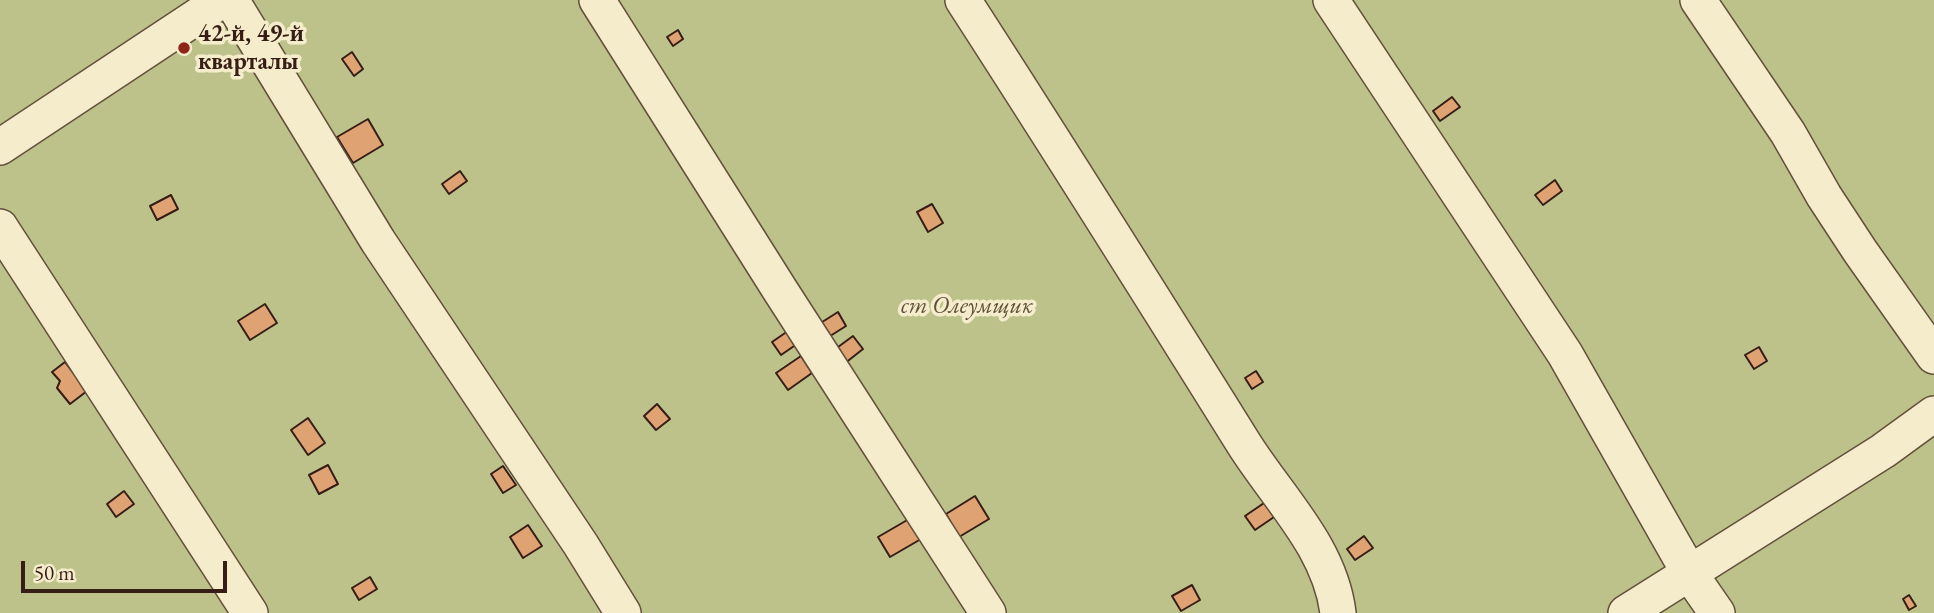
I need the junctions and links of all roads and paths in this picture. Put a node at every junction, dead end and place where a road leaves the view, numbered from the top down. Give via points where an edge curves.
1 (222, 0) edge
2 (230, 0) edge
3 (597, 0) edge
4 (963, 0) edge
5 (1331, 0) edge
6 (1698, 0) edge
7 (0, 147) edge
8 (0, 227) edge
9 (1934, 356) edge
10 (1934, 414) edge
11 (1690, 574) junction
12 (250, 613) edge
13 (623, 613) edge
14 (988, 613) edge
15 (1338, 613) edge
16 (1626, 613) edge
17 (1717, 613) edge

1 - 7 lane
2 - 13 lane via 378,241
3 - 14 lane
4 - 15 lane via 1249,453 1320,555 1333,584
5 - 11 lane via 1566,354
6 - 9 lane via 1860,251
8 - 12 lane
10 - 11 lane
11 - 16 lane
11 - 17 lane

